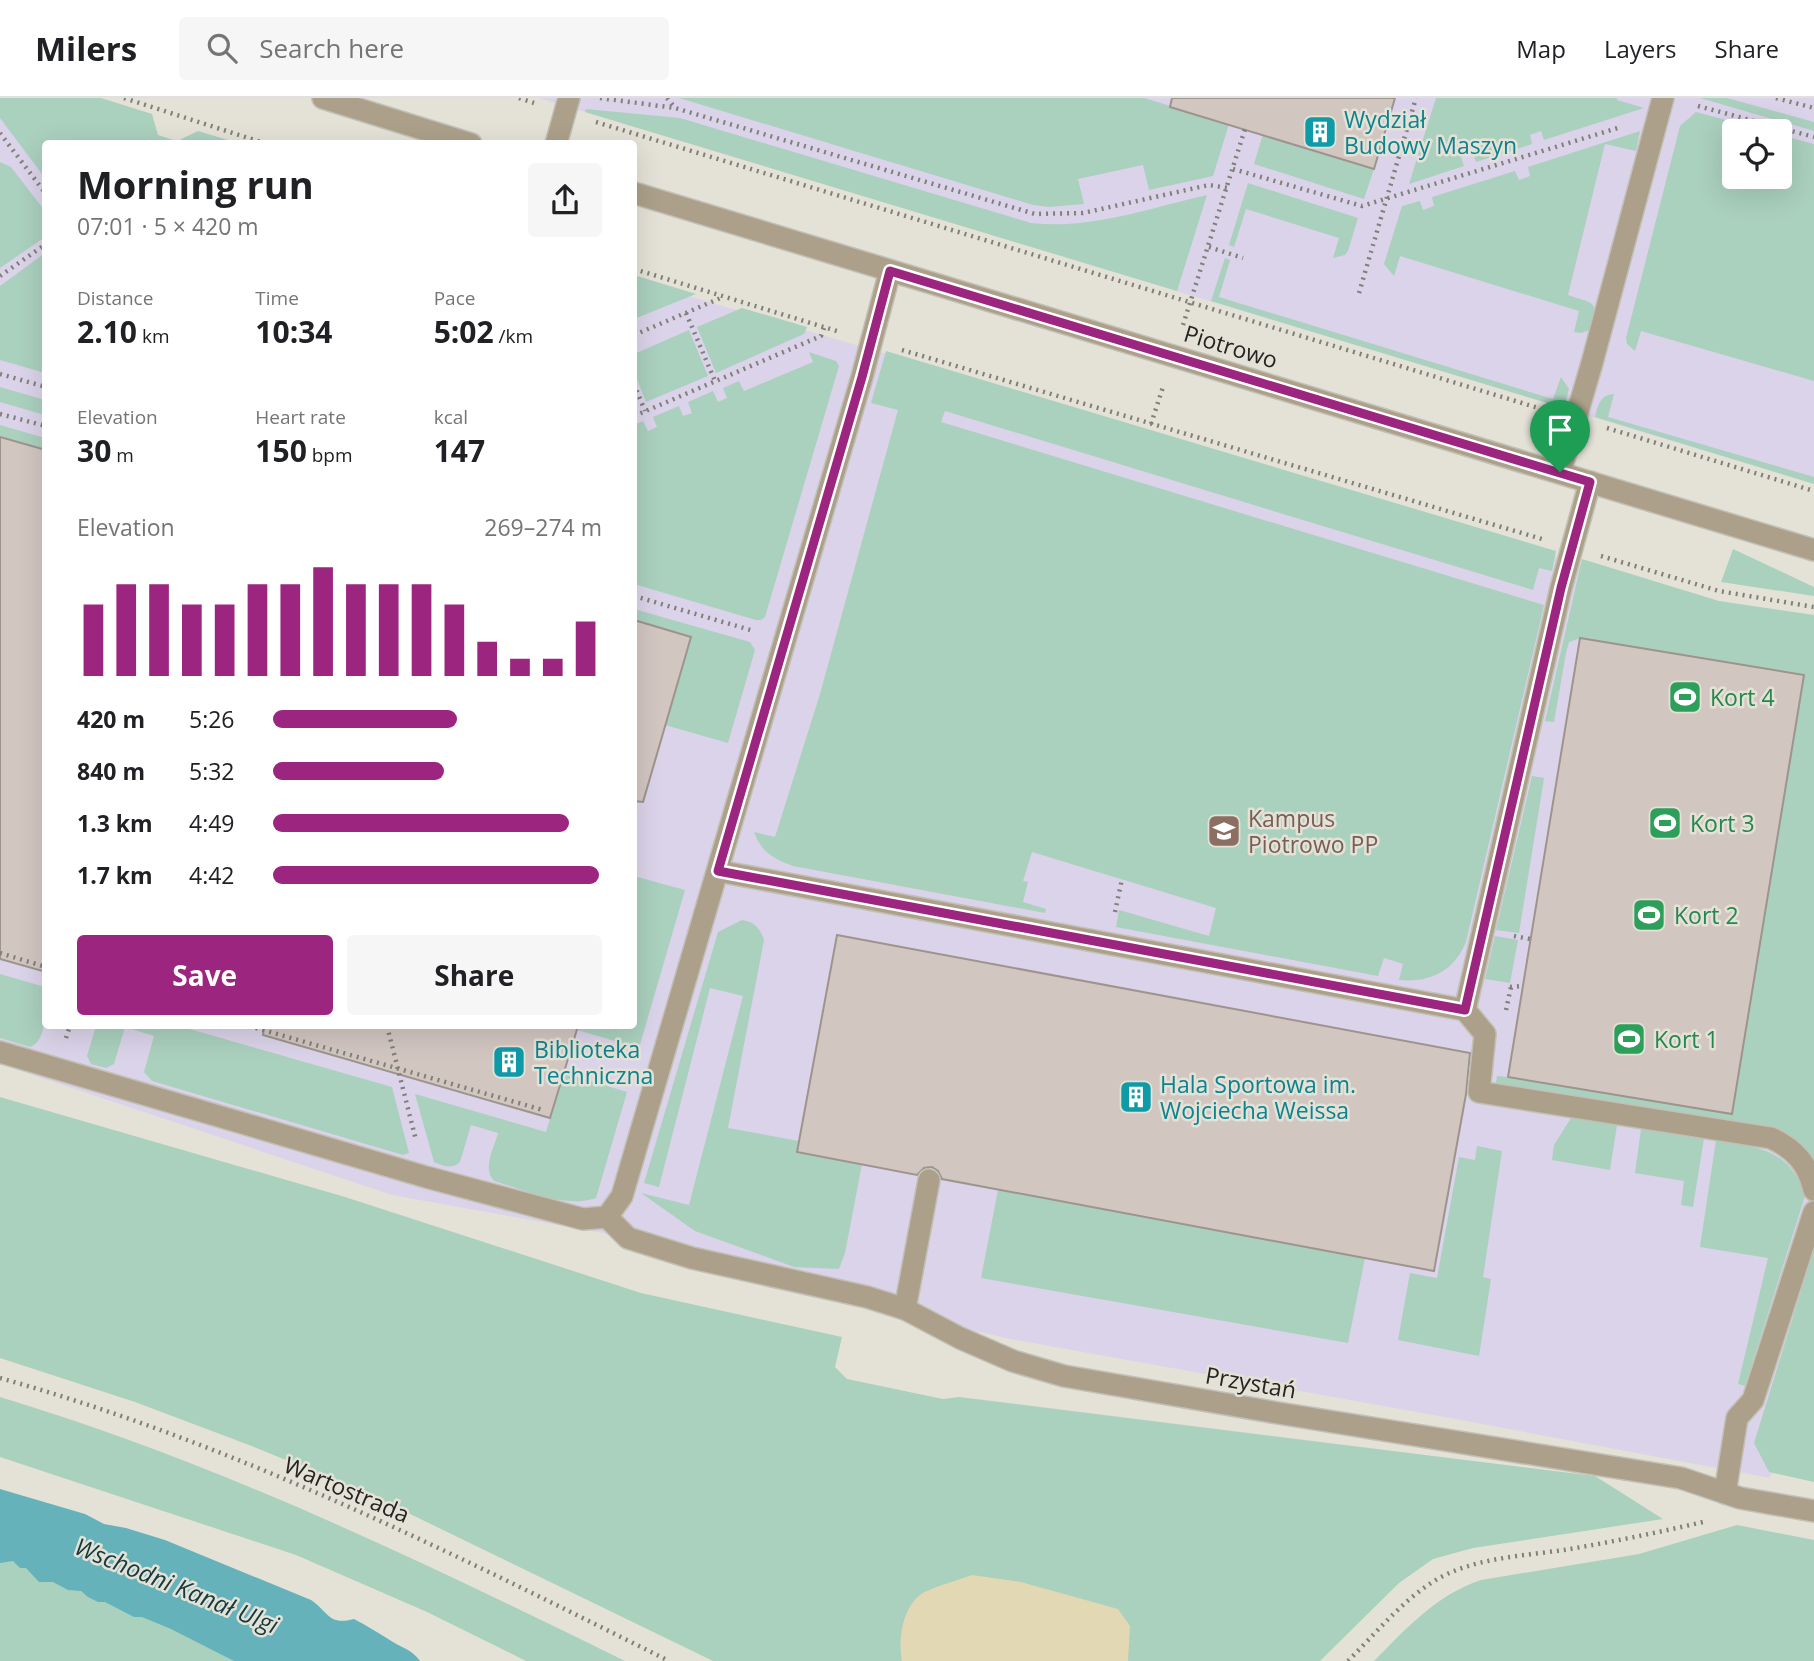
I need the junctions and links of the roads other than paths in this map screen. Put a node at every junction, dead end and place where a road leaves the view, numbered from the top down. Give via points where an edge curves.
1 (323, 98) edge
2 (1663, 98) edge
3 (567, 105) edge
4 (458, 140) edge
5 (557, 140) edge
6 (637, 194) edge
7 (890, 271) junction
8 (1560, 472) junction
9 (1590, 482) junction
10 (1814, 550) edge
11 (718, 871) junction
12 (1465, 1010) junction
13 (0, 1052) edge
14 (929, 1180) dead end
15 (1814, 1190) edge
16 (1814, 1212) edge
17 (607, 1217) junction
18 (905, 1310) junction
19 (1732, 1495) junction
20 (1814, 1511) edge

1 - 4 street
2 - 8 street
3 - 5 street
6 - 7 street, Piotrowo
7 - 8 street, Piotrowo
7 - 11 street
8 - 9 street, Piotrowo
9 - 10 street, Piotrowo
9 - 12 street
11 - 12 street
11 - 17 street via 622,1196
12 - 15 street via 1485,1034 1479,1092 1771,1138 1801,1159
13 - 17 street via 426,1177 583,1219
14 - 18 street
16 - 19 street via 1754,1400 1737,1418
17 - 18 street, Przystań via 628,1238 692,1258 867,1297
18 - 19 street, Przystań via 1013,1361 1064,1376 1681,1478
19 - 20 street, Przystań

